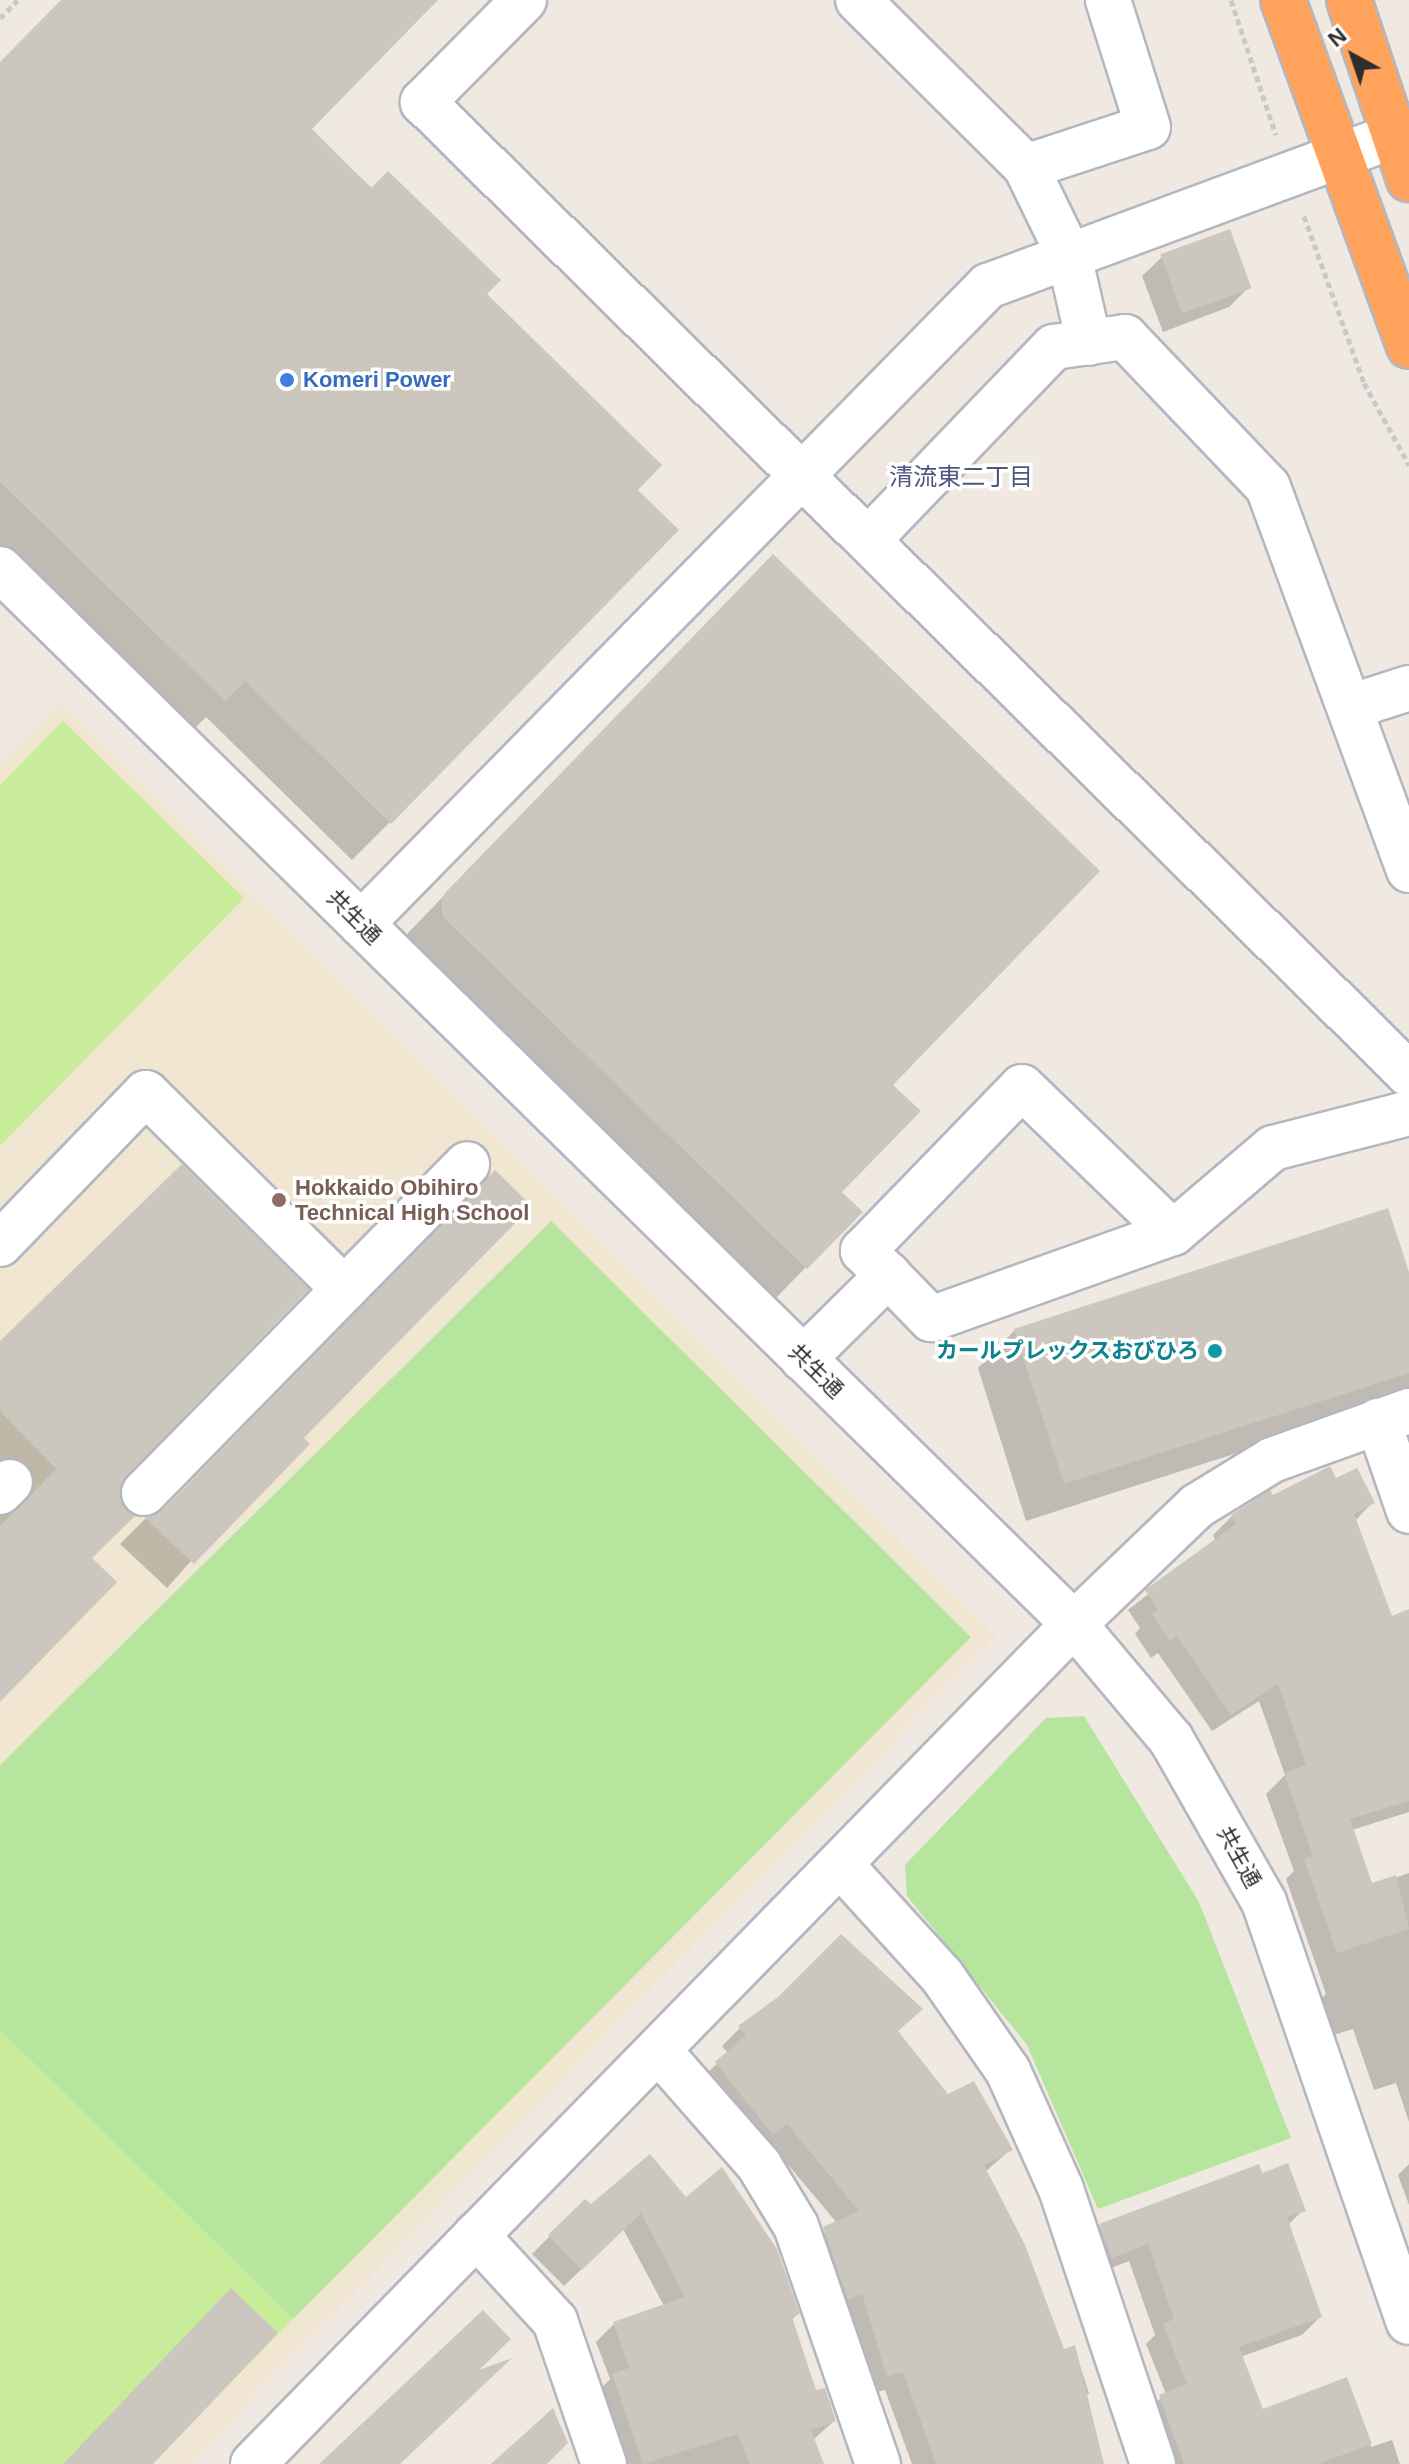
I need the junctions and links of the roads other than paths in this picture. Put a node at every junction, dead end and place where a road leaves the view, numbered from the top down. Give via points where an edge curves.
1 (524, 0) edge
2 (858, 0) edge
3 (1108, 0) edge
4 (1283, 0) edge
5 (1349, 0) edge
6 (1394, 136) junction
7 (1336, 155) junction
8 (1026, 167) junction
9 (1409, 179) edge
10 (1069, 255) junction
11 (1089, 343) junction
12 (1409, 346) edge
13 (801, 476) junction
14 (868, 540) junction
15 (0, 569) edge
16 (1409, 688) edge
17 (1353, 706) junction
18 (1409, 870) edge
19 (361, 924) junction
20 (1409, 1074) edge
21 (1409, 1113) edge
22 (467, 1164) dead end
23 (1173, 1233) junction
24 (0, 1244) edge
25 (888, 1275) junction
26 (344, 1289) junction
27 (803, 1359) junction
28 (1393, 1416) edge
29 (144, 1493) dead end
30 (1409, 1511) edge
31 (1074, 1624) junction
32 (840, 1864) junction
33 (659, 2051) junction
34 (476, 2235) junction
35 (1409, 2322) edge
36 (253, 2464) edge
37 (604, 2464) edge
38 (878, 2464) edge
39 (1153, 2464) edge

1 - 13 street via 423,102
2 - 8 street
3 - 8 street via 1148,127
4 - 7 highway
5 - 6 highway
6 - 7 street
6 - 9 highway
7 - 10 street
7 - 12 highway
8 - 10 street
10 - 11 street
10 - 13 street via 988,286
11 - 14 street via 1054,347
11 - 17 street via 1125,337 1268,487
13 - 14 street
13 - 19 street
14 - 20 street
15 - 19 street, 共生通
16 - 17 street
17 - 18 street
19 - 27 street, 共生通
21 - 23 street via 1273,1148
22 - 26 street
23 - 25 street via 931,1319
23 - 25 street via 1022,1087 863,1251
24 - 26 street via 146,1093
25 - 27 street
26 - 29 street
27 - 31 street, 共生通
28 - 30 street
28 - 31 street via 1272,1460 1197,1506
31 - 32 street
31 - 35 street, 共生通 via 1171,1739 1264,1902
32 - 33 street
32 - 39 street via 942,1976 1008,2071 1061,2189
33 - 34 street
33 - 38 street via 759,2165 796,2226
34 - 36 street
34 - 37 street via 555,2321

